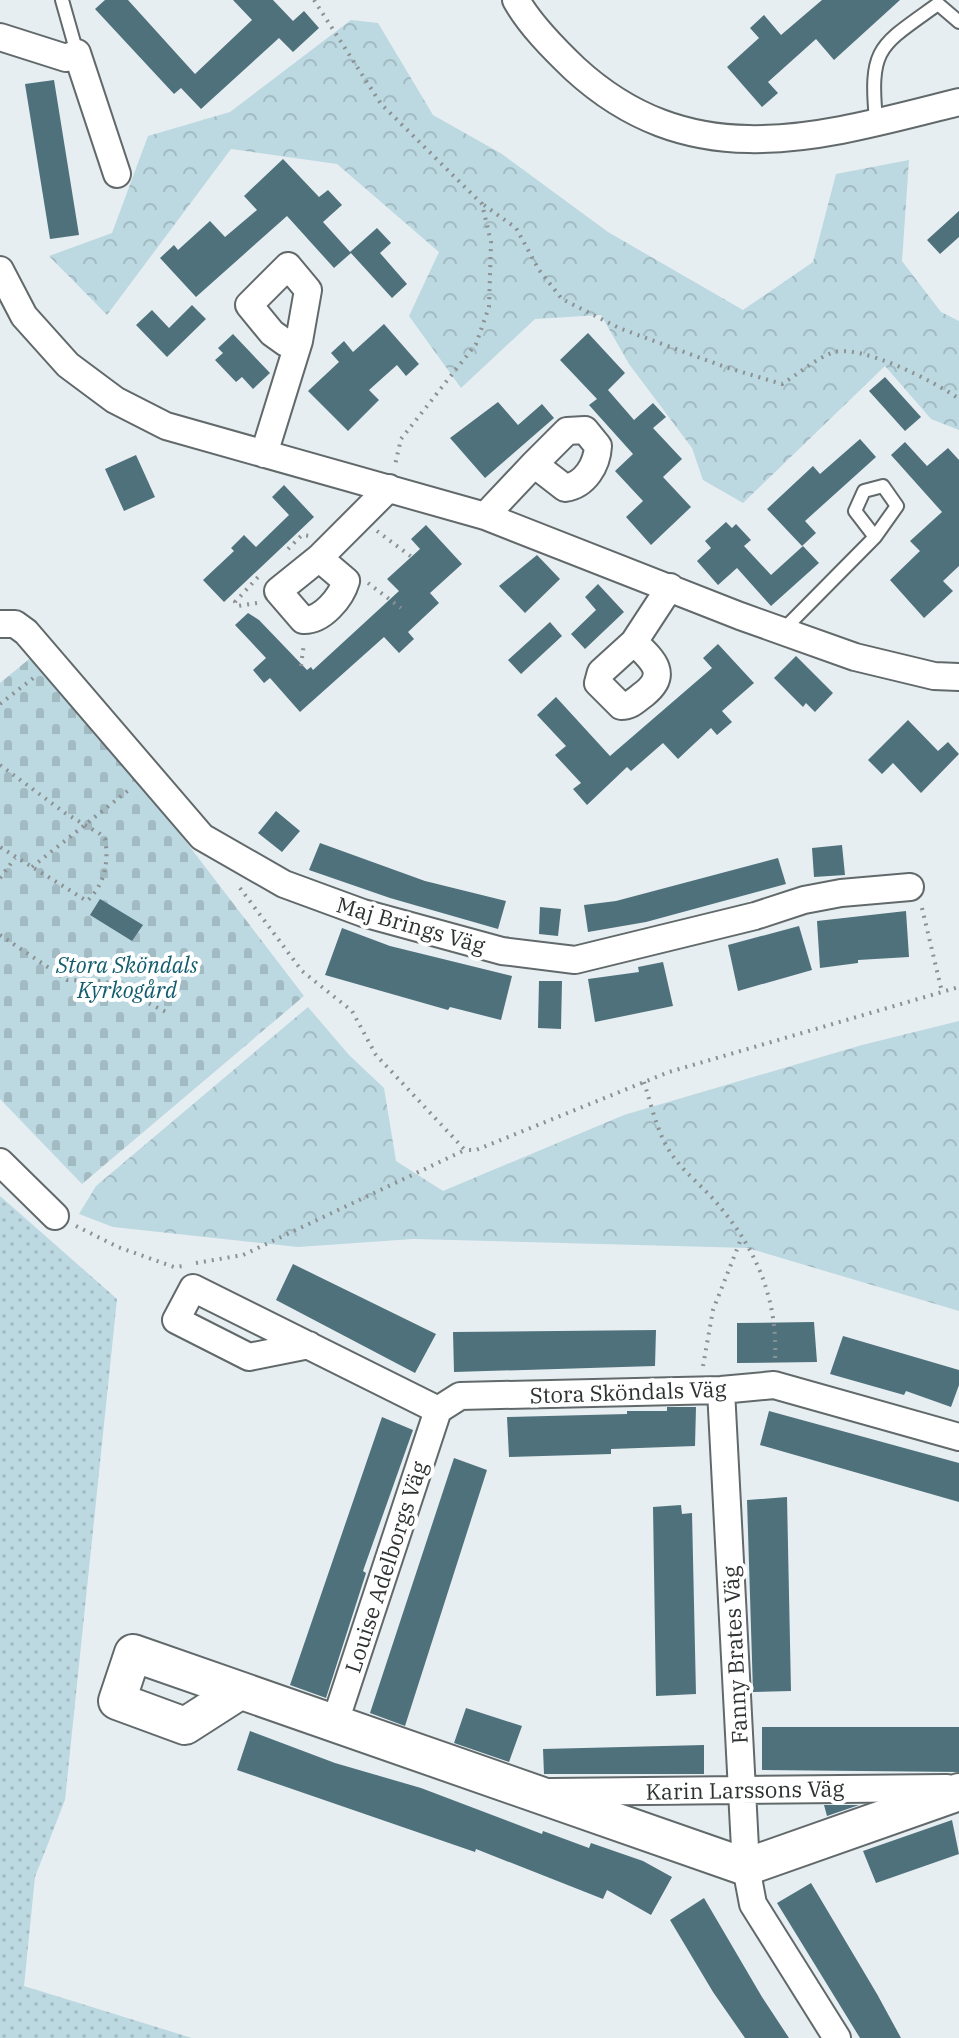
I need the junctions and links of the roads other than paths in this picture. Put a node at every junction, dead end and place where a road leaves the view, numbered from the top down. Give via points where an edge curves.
1 (62, 0) edge
2 (516, 0) edge
3 (959, 22) edge
4 (0, 37) edge
5 (77, 53) junction
6 (959, 102) edge
7 (876, 120) junction
8 (117, 174) dead end
9 (0, 270) edge
10 (299, 341) dead end
11 (264, 454) junction
12 (534, 464) dead end
13 (389, 488) junction
14 (485, 516) junction
15 (875, 537) dead end
16 (319, 558) junction
17 (670, 587) junction
18 (7, 624) edge
19 (783, 630) junction
20 (634, 642) dead end
21 (959, 677) edge
22 (910, 887) road end
23 (0, 1162) edge
24 (55, 1216) road end
25 (309, 1345) dead end
26 (721, 1390) junction
27 (438, 1410) junction
28 (959, 1437) edge
29 (238, 1692) dead end
30 (334, 1725) junction
31 (742, 1789) junction
32 (959, 1790) edge
33 (531, 1793) junction
34 (746, 1867) junction
35 (837, 2038) edge

1 - 5 lane
2 - 7 street via 560,56 605,97 667,127 709,138 759,140
3 - 7 lane via 938,4 883,48 873,66
4 - 5 street via 66,58
5 - 8 street
6 - 7 street
9 - 11 street via 24,316 68,365 115,400 166,426
10 - 11 street
11 - 13 street
12 - 14 street
13 - 14 street
13 - 16 street
14 - 17 street
15 - 19 lane
16 - 16 street via 278,591 301,619 314,620 344,590 346,581
17 - 19 street
17 - 20 street
18 - 22 street, Maj Brings Väg via 26,632 202,837 284,884 363,913 502,951 575,960 804,900
19 - 21 street via 869,660
23 - 24 street
25 - 27 street
26 - 27 street, Stora Sköndals Väg via 460,1396
26 - 28 street, Stora Sköndals Väg via 774,1385
26 - 31 street, Fanny Brates Väg
27 - 30 street, Louise Adelborgs Väg
29 - 30 street, Karin Larssons Väg
30 - 33 street, Karin Larssons Väg
31 - 32 street, Karin Larssons Väg
31 - 33 street, Karin Larssons Väg
31 - 34 street, Fanny Brates Väg
32 - 34 street, Karin Larssons Väg
33 - 34 street, Karin Larssons Väg
34 - 35 street, Fanny Brates Väg via 753,1904

